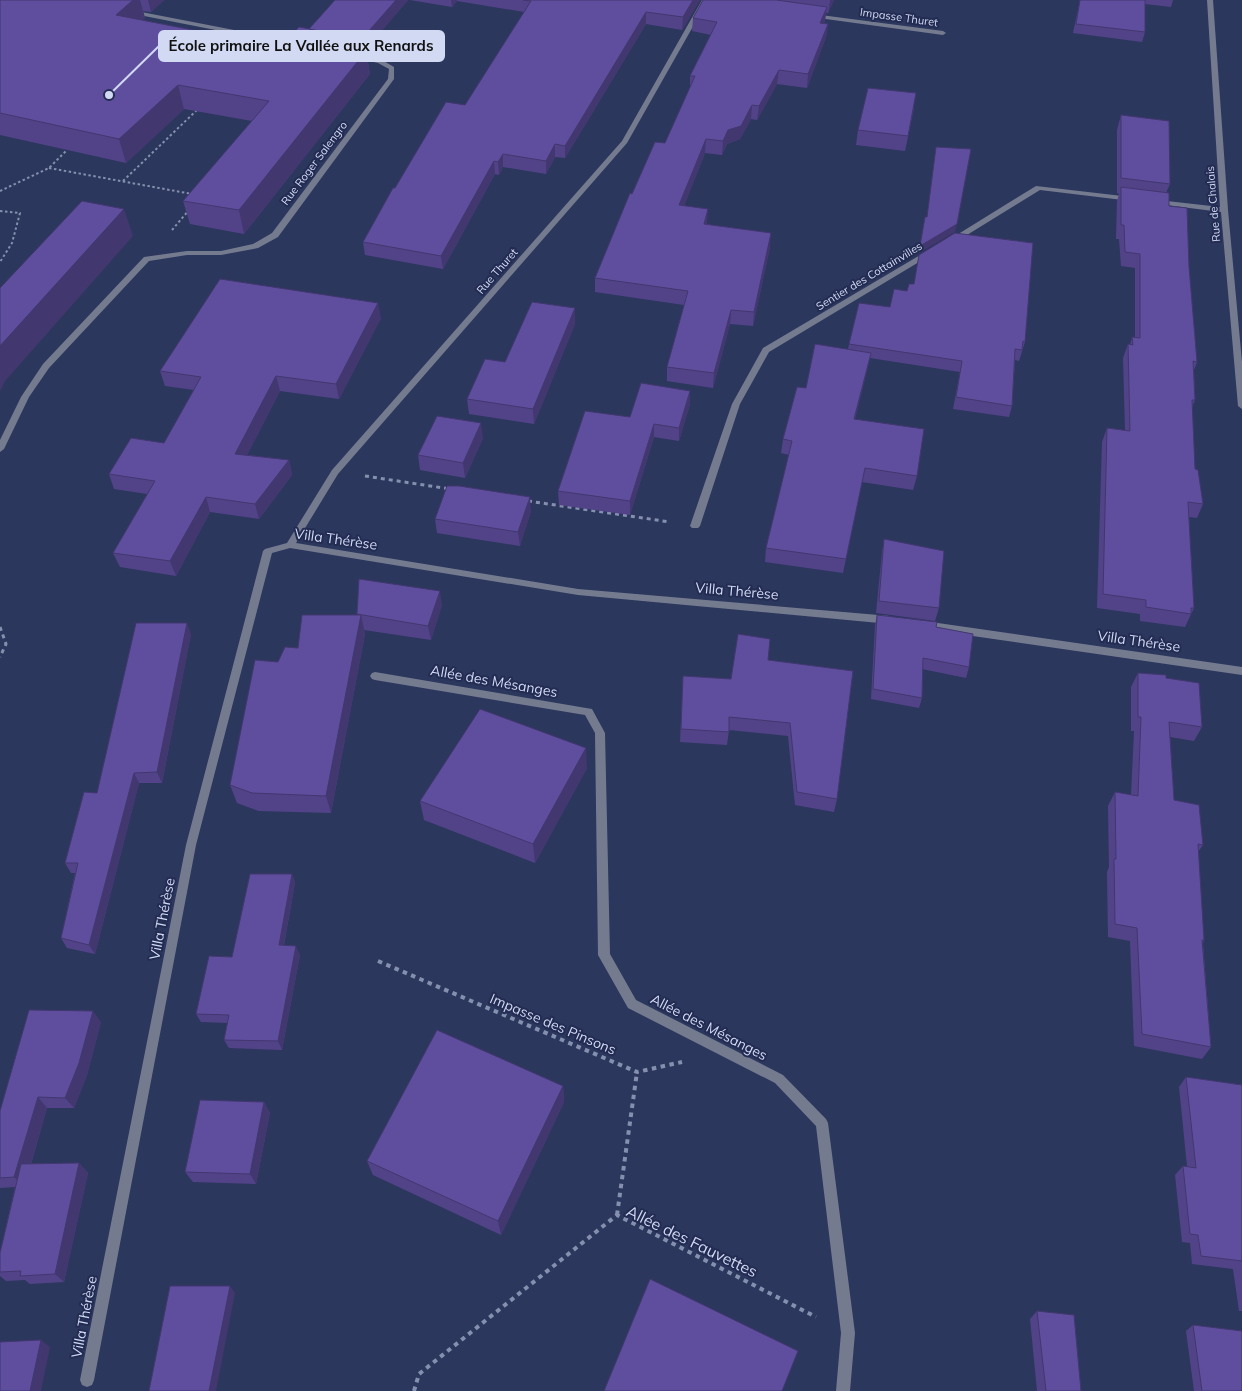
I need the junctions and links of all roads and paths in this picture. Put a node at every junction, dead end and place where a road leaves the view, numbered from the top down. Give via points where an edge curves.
1 (704, 0) edge
2 (1210, 0) edge
3 (714, 2) edge
4 (127, 11) dead end
5 (809, 15) edge
6 (943, 33) dead end
7 (299, 45) edge
8 (344, 54) edge
9 (201, 106) edge
10 (66, 151) edge
11 (49, 168) junction
12 (122, 181) junction
13 (0, 192) edge
14 (193, 194) edge
15 (1136, 200) edge
16 (1146, 201) edge
17 (189, 210) edge
18 (1224, 210) junction
19 (0, 211) edge
20 (147, 259) junction
21 (0, 262) edge
22 (1242, 406) edge
23 (0, 449) edge
24 (335, 472) junction
25 (452, 490) edge
26 (520, 500) edge
27 (695, 526) joint
28 (290, 545) junction
29 (897, 621) edge
30 (917, 624) edge
31 (0, 627) edge
32 (0, 657) edge
33 (1242, 671) edge
34 (375, 676) dead end
35 (378, 961) dead end
36 (724, 1052) junction
37 (637, 1072) junction
38 (618, 1215) junction
39 (848, 1333) junction
40 (87, 1380) dead end
41 (414, 1391) edge
42 (843, 1391) edge

1 - 3 street
1 - 24 street, Rue Thuret via 625,142
2 - 18 street, Rue de Chalais
4 - 7 street
5 - 6 street, Impasse Thuret
8 - 20 street, Rue Roger Salengro via 380,61 392,68 391,79 275,235 255,246 222,253 187,253
9 - 12 path
10 - 11 path
11 - 12 path
11 - 13 path
12 - 14 path
15 - 27 street, Sentier des Cottainvilles via 1039,188 766,350 736,404
16 - 18 street
17 - 20 path
18 - 22 street, Rue de Chalais
19 - 21 path via 20,213 12,243
20 - 23 street via 46,366 25,397
24 - 25 path
24 - 28 street, Rue Thuret
26 - 27 path
28 - 29 street, Villa Thérèse via 578,592
28 - 40 street, Villa Thérèse via 268,551 191,845
30 - 33 street, Villa Thérèse
31 - 32 path via 6,644
34 - 36 street, Allée des Mésanges via 588,712 600,732 604,955 632,1004
35 - 37 path, Impasse des Pinsons
36 - 37 path
36 - 39 street, Allée des Mésanges via 779,1080 822,1124
37 - 38 path
38 - 39 path, Allée des Fauvettes
38 - 41 path, Allée des Fauvettes via 419,1374
39 - 42 street, Allée des Mésanges

